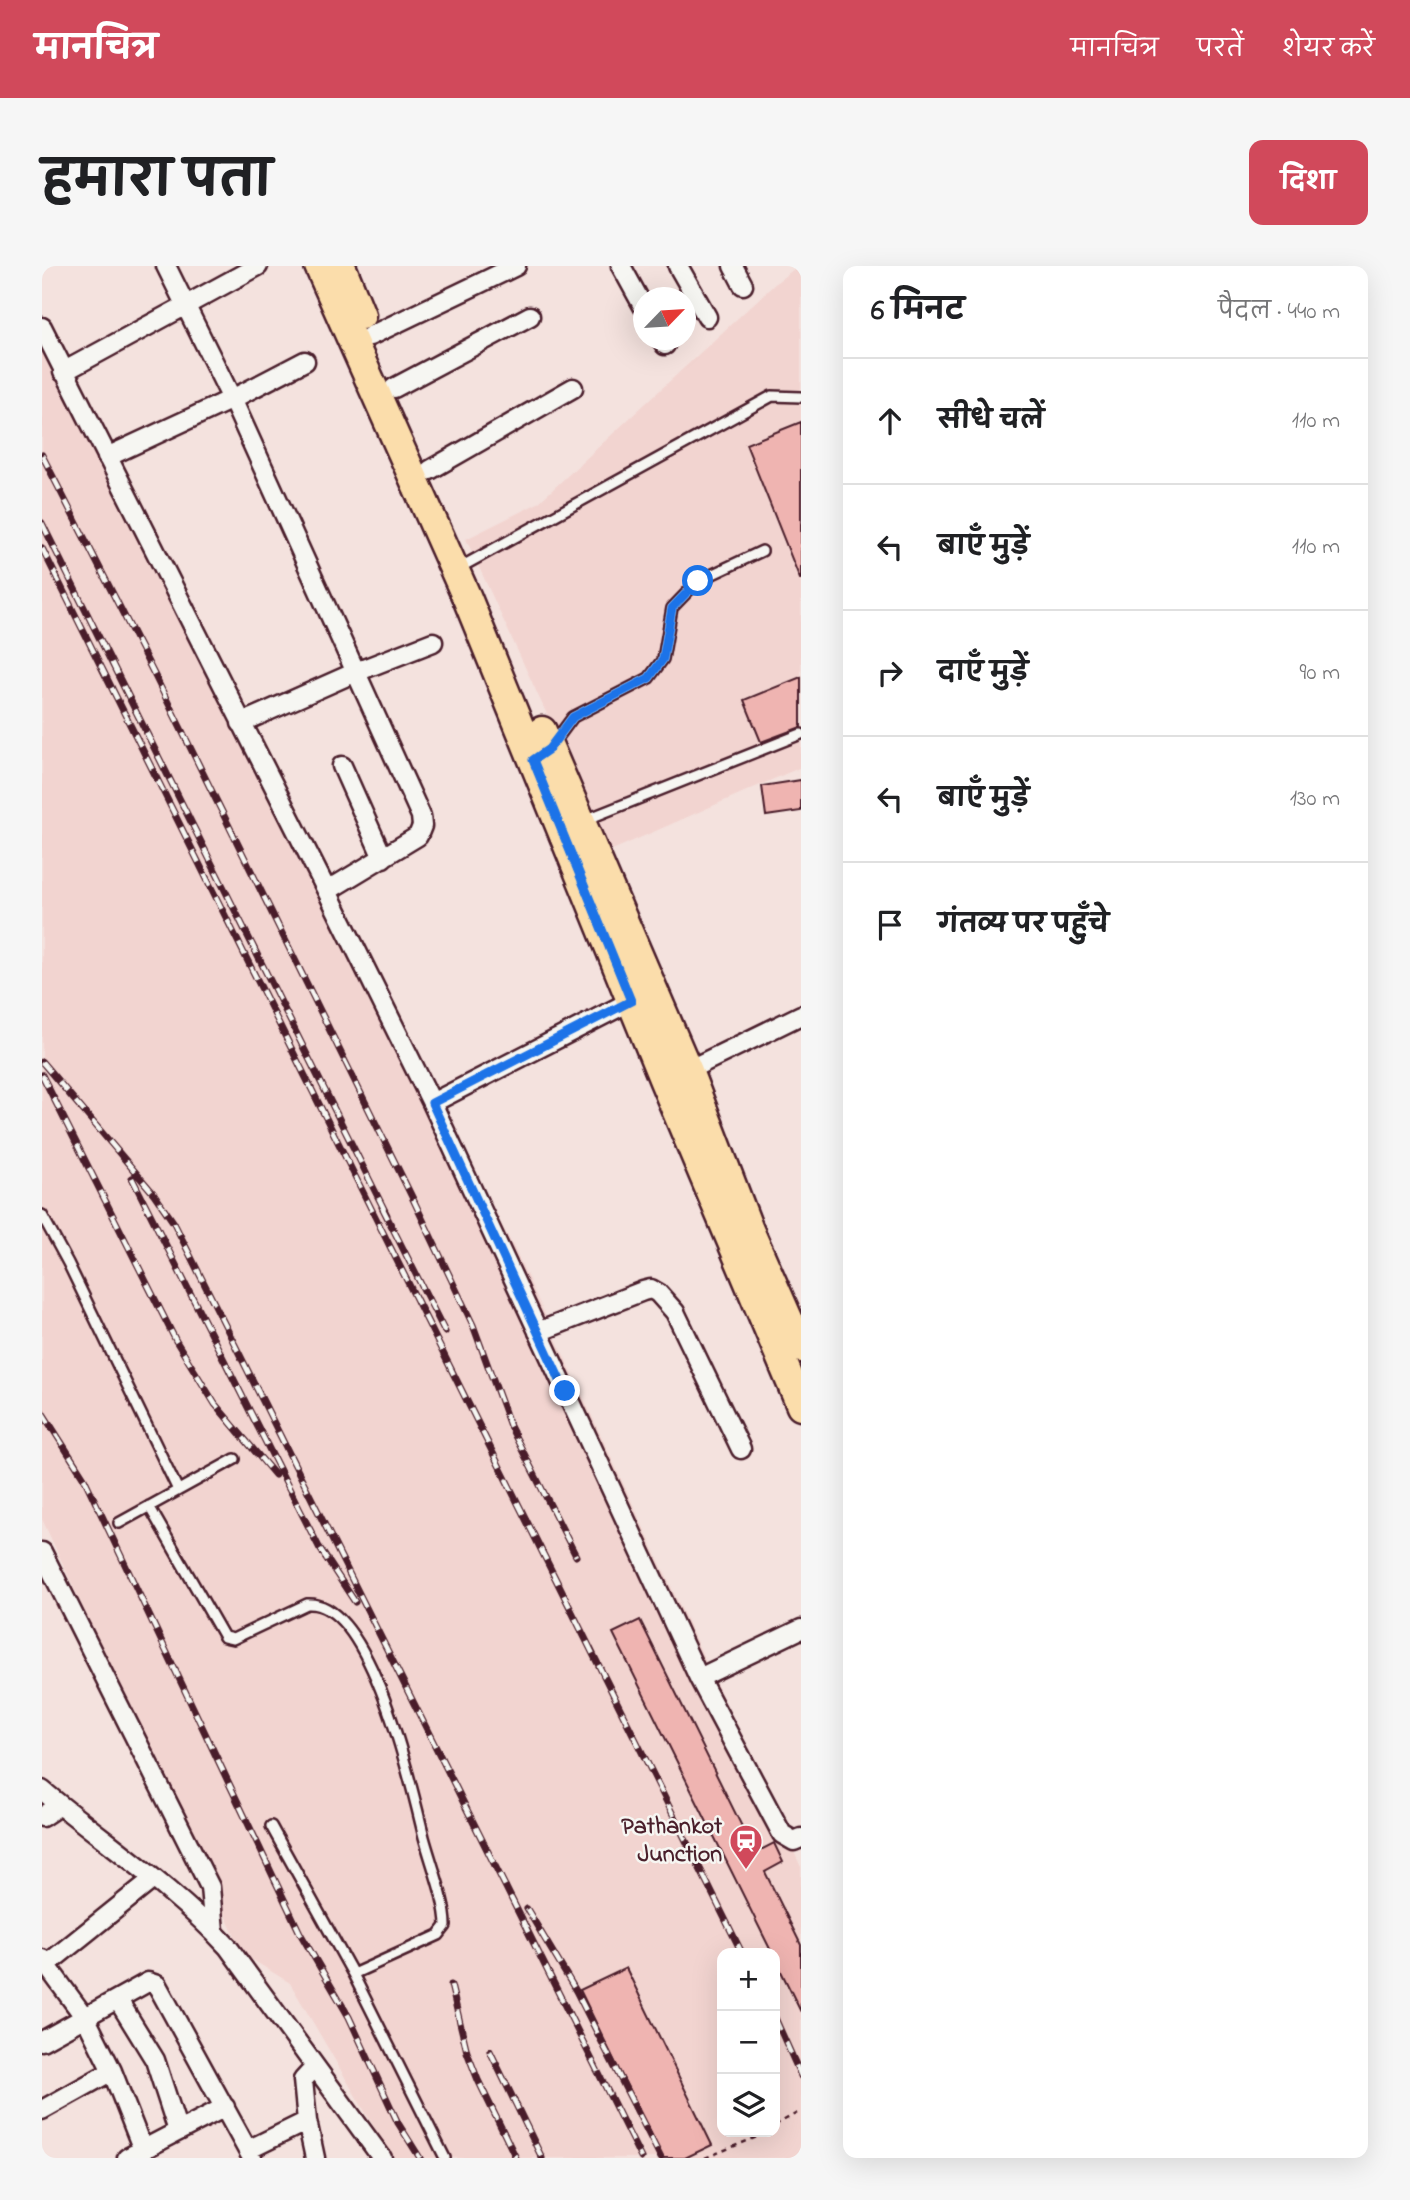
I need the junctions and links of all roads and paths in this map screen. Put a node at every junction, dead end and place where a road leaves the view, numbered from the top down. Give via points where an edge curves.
1 (166, 266) edge
2 (258, 266) edge
3 (319, 266) edge
4 (341, 266) edge
5 (516, 266) edge
6 (621, 266) edge
7 (678, 266) edge
8 (733, 266) edge
9 (743, 285) dead end
10 (633, 288) edge
11 (186, 306) junction
12 (530, 316) dead end
13 (708, 317) dead end
14 (42, 327) edge
15 (370, 336) junction
16 (306, 361) dead end
17 (63, 372) junction
18 (394, 388) junction
19 (573, 388) dead end
20 (801, 397) edge
21 (232, 399) junction
22 (107, 457) junction
23 (430, 470) junction
24 (762, 551) dead end
25 (462, 566) junction
26 (433, 642) dead end
27 (356, 672) junction
28 (241, 723) junction
29 (801, 734) edge
30 (541, 755) junction
31 (342, 766) dead end
32 (570, 827) junction
33 (383, 858) junction
34 (327, 891) junction
35 (631, 1001) junction
36 (801, 1015) edge
37 (676, 1076) junction
38 (432, 1103) junction
39 (42, 1215) edge
40 (538, 1332) junction
41 (801, 1348) edge
42 (801, 1406) edge
43 (741, 1449) dead end
44 (235, 1459) dead end
45 (178, 1490) junction
46 (149, 1506) junction
47 (119, 1523) dead end
48 (42, 1552) edge
49 (801, 1629) edge
50 (699, 1678) junction
51 (42, 1790) edge
52 (60, 1805) junction
53 (42, 1817) edge
54 (271, 1825) dead end
55 (801, 1838) edge
56 (153, 1879) junction
57 (214, 1931) junction
58 (44, 1962) edge
59 (353, 1974) junction
60 (118, 2000) junction
61 (86, 2019) junction
62 (42, 2041) edge
63 (314, 2068) junction
64 (112, 2071) junction
65 (225, 2107) junction
66 (42, 2110) edge
67 (801, 2111) edge
68 (307, 2121) junction
69 (780, 2121) edge
70 (178, 2131) junction
71 (757, 2137) edge
72 (146, 2153) edge
73 (250, 2154) edge
74 (315, 2158) edge
75 (382, 2158) edge
76 (445, 2158) edge
77 (705, 2158) edge

1 - 11 street
2 - 11 street
3 - 25 main road
4 - 15 main road
5 - 15 street
6 - 10 street
7 - 13 street
8 - 9 street
11 - 17 street
11 - 21 street
12 - 18 street
14 - 17 street
15 - 18 main road
16 - 21 street
17 - 22 street
18 - 23 main road
19 - 23 street
20 - 25 lane via 772,396
21 - 22 street
21 - 27 street
22 - 28 street
23 - 25 main road
24 - 30 lane via 698,581 672,608 663,659 649,678 573,717
25 - 30 main road
26 - 27 street
27 - 28 street
27 - 33 street via 421,816 418,836
28 - 34 street
29 - 32 lane
30 - 32 main road
31 - 33 street
32 - 35 main road
32 - 37 main road
33 - 34 street
34 - 38 street
35 - 37 main road
35 - 38 street
36 - 37 street
37 - 41 main road
37 - 42 main road
38 - 40 street
39 - 45 lane
40 - 43 street via 643,1291 658,1293 675,1312
40 - 50 street
44 - 45 lane
45 - 46 lane
46 - 47 lane
46 - 59 lane via 224,1637 233,1639 315,1604 326,1607 342,1622 369,1663 398,1737 446,1926 439,1935
48 - 57 street via 210,1887
49 - 50 street
50 - 55 street via 777,1826 794,1841
51 - 52 street
52 - 53 street
52 - 56 street
54 - 59 lane
56 - 57 street
56 - 58 street
57 - 63 street
58 - 61 street
59 - 76 lane
60 - 61 street
60 - 65 street via 148,1982 157,1985
60 - 70 street via 155,2060
61 - 62 street
61 - 64 street
63 - 68 street via 303,2080
63 - 75 street
64 - 66 street
64 - 72 street
65 - 70 street
65 - 73 street
67 - 69 path
68 - 73 street
68 - 74 street
70 - 72 street
71 - 77 path

